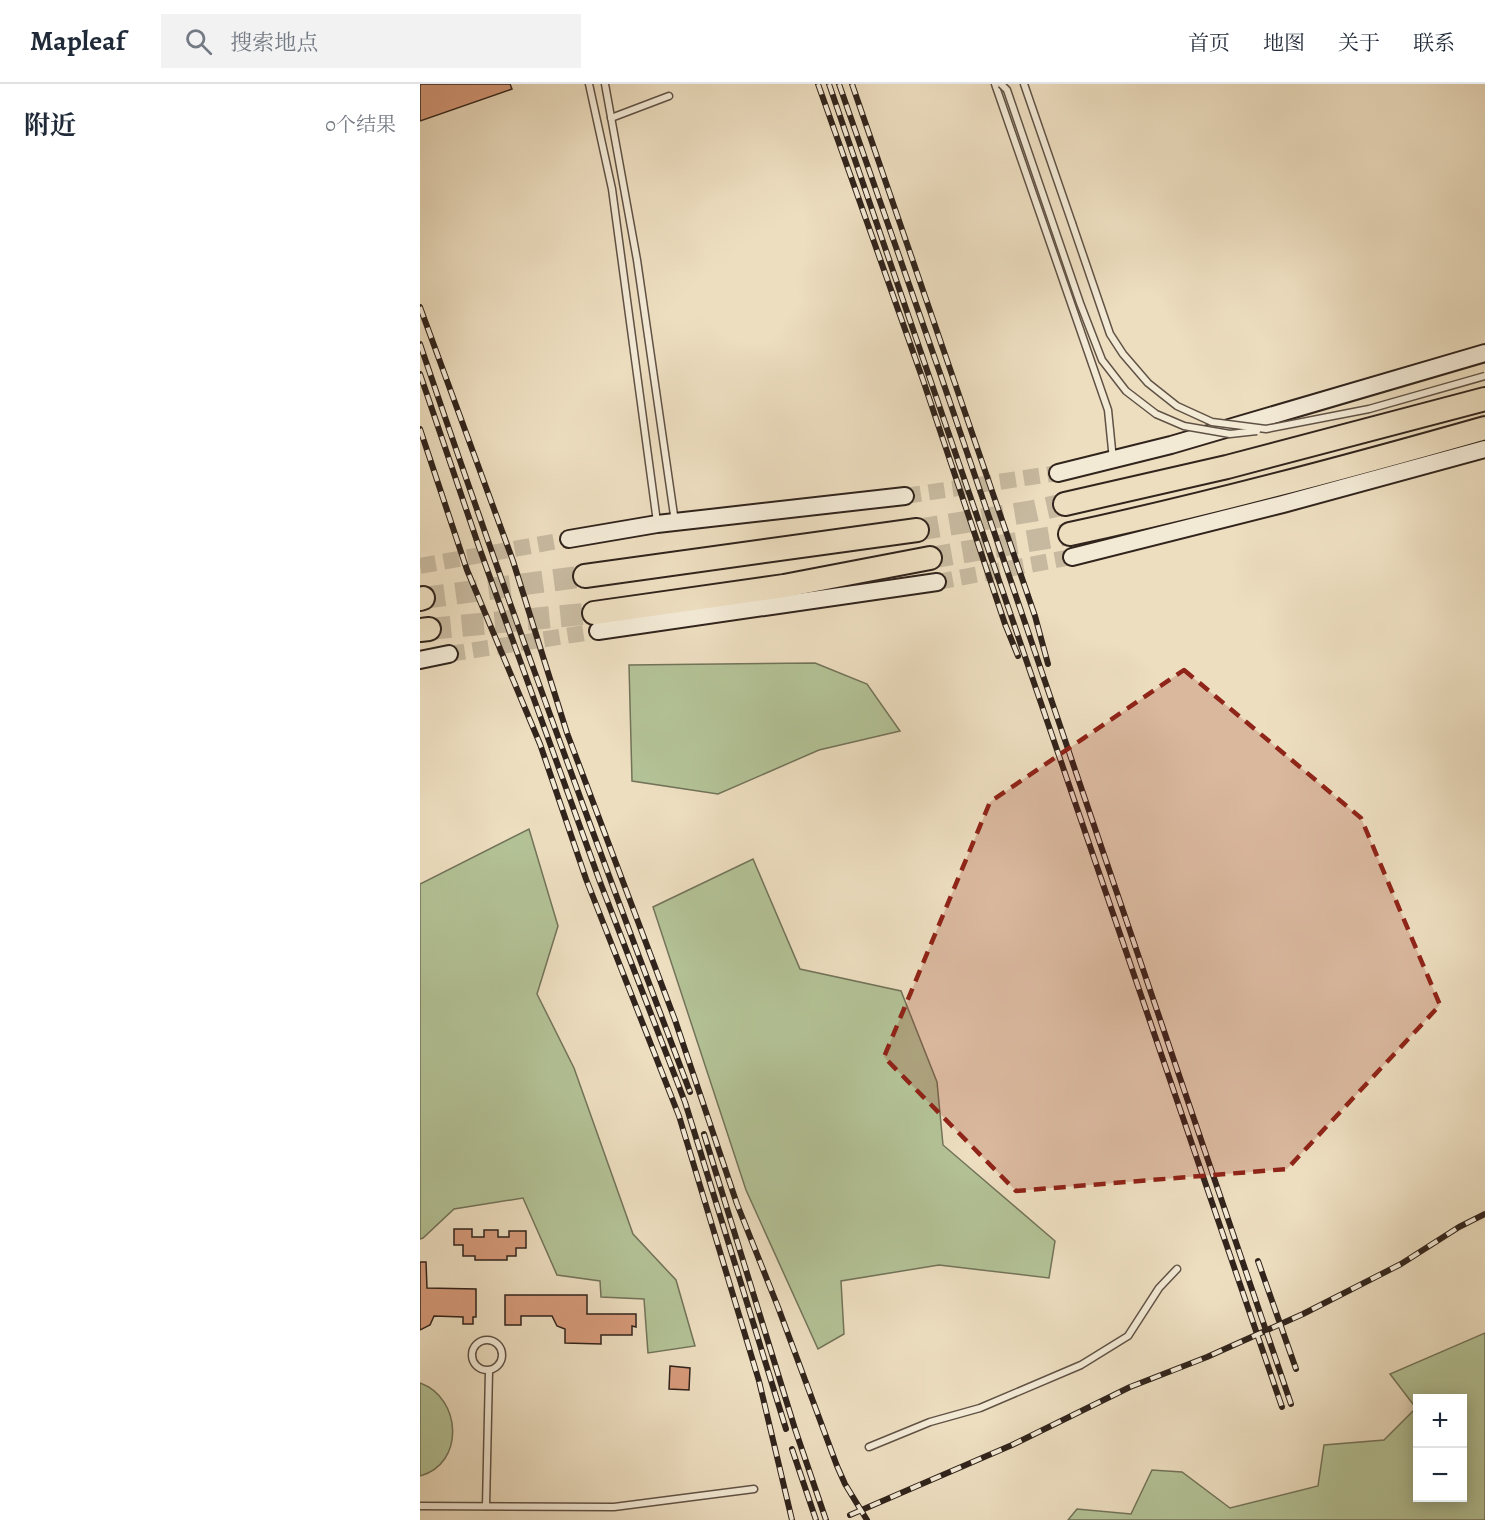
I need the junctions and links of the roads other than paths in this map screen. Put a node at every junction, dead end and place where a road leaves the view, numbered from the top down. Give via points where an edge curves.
1 (589, 84) edge
2 (605, 84) edge
3 (995, 84) edge
4 (1001, 84) edge
5 (1023, 84) edge
6 (669, 96) dead end
7 (611, 118) junction
8 (1485, 353) edge
9 (1485, 376) edge
10 (1485, 399) edge
11 (1485, 428) edge
12 (1266, 429) junction
13 (1485, 449) edge
14 (1113, 460) junction
15 (1058, 473) tunnel mouth
16 (905, 496) tunnel mouth
17 (1065, 504) tunnel mouth
18 (675, 522) junction
19 (657, 524) junction
20 (917, 530) tunnel mouth
21 (1070, 534) tunnel mouth
22 (569, 539) tunnel mouth
23 (1072, 556) tunnel mouth
24 (930, 558) tunnel mouth
25 (585, 576) tunnel mouth
26 (937, 582) tunnel mouth
27 (596, 622) joint
28 (449, 654) tunnel mouth
29 (420, 660) edge
30 (1177, 1269) dead end
31 (489, 1371) junction
32 (869, 1447) dead end
33 (754, 1489) dead end
34 (420, 1506) edge
35 (486, 1506) junction

1 - 19 lane via 612,189
2 - 7 lane
3 - 14 lane via 1107,410
4 - 12 lane, bridge via 1007,90 1090,332 1108,368 1126,391 1156,414 1184,426 1230,434
5 - 12 lane, bridge via 1110,334 1123,354 1148,383 1177,406 1212,422
6 - 7 lane
7 - 18 lane via 637,260
8 - 14 main road
9 - 12 lane, bridge via 1369,409
10 - 17 highway via 1227,467
11 - 21 highway via 1180,509
13 - 23 main road
14 - 15 main road
16 - 18 main road
18 - 19 main road
19 - 22 main road
20 - 25 highway
24 - 27 highway
26 - 27 main road
28 - 29 main road
30 - 32 lane via 1159,1288 1128,1336 1081,1365 980,1408 930,1422
31 - 31 lane via 498,1366 502,1352 496,1343 486,1340 474,1347 472,1357 475,1366
31 - 35 lane
33 - 35 lane via 614,1507
34 - 35 lane

